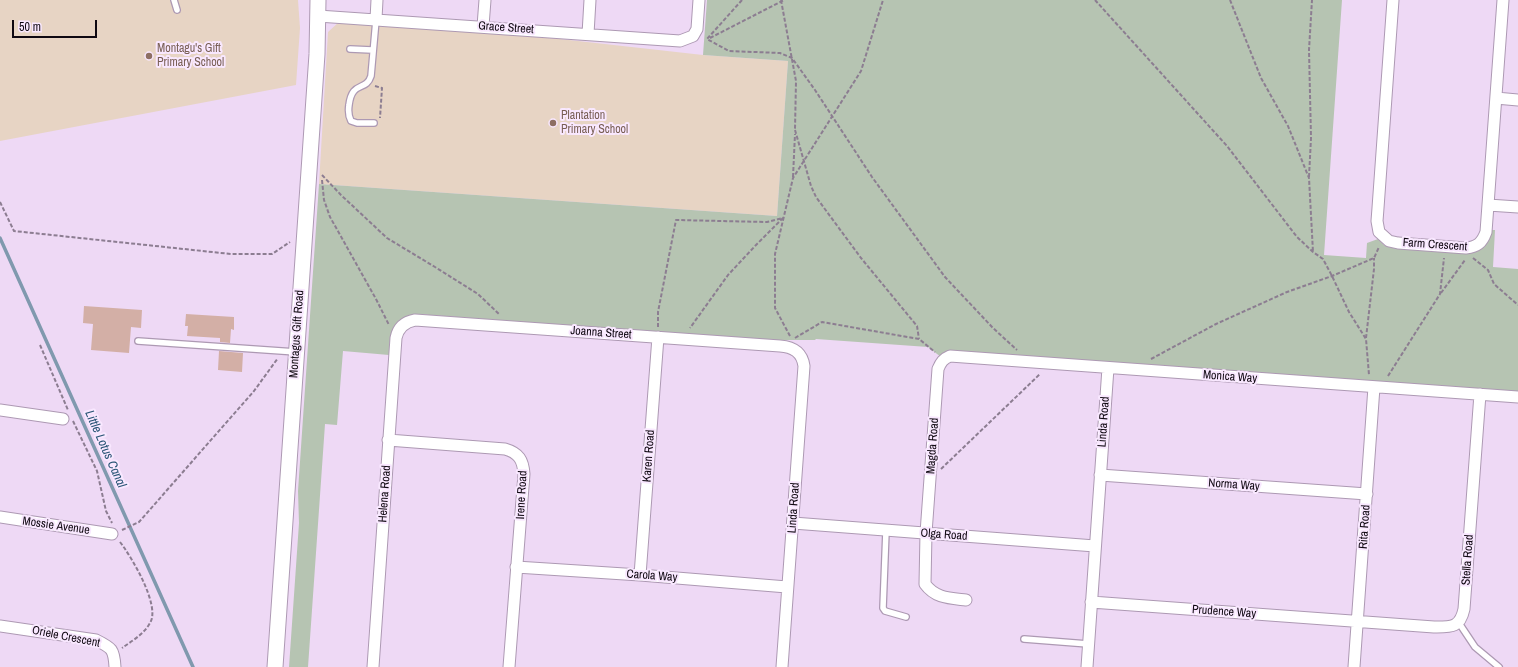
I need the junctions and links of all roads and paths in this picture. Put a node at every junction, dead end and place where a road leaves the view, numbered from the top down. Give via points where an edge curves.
1 (174, 0) edge
2 (318, 0) edge
3 (377, 0) edge
4 (485, 0) edge
5 (590, 0) edge
6 (699, 0) edge
7 (742, 0) edge
8 (784, 0) edge
9 (883, 0) edge
10 (1095, 0) edge
11 (1230, 0) edge
12 (1312, 0) edge
13 (1393, 0) edge
14 (1503, 0) edge
15 (781, 1) edge
16 (177, 10) dead end
17 (318, 16) junction
18 (376, 19) junction
19 (483, 26) junction
20 (588, 34) junction
21 (693, 36) junction
22 (707, 39) junction
23 (350, 49) dead end
24 (372, 50) junction
25 (792, 58) junction
26 (366, 84) junction
27 (1496, 98) junction
28 (1518, 100) edge
29 (833, 117) junction
30 (374, 123) joint
31 (795, 130) junction
32 (804, 162) junction
33 (318, 171) dead end
34 (322, 174) junction
35 (793, 178) junction
36 (1309, 178) junction
37 (0, 202) edge
38 (1488, 205) junction
39 (1518, 207) edge
40 (783, 218) junction
41 (1383, 237) junction
42 (290, 242) dead end
43 (1445, 247) junction
44 (1313, 252) junction
45 (1374, 258) junction
46 (1332, 276) junction
47 (1440, 294) junction
48 (1518, 305) edge
49 (404, 324) joint
50 (512, 327) junction
51 (658, 336) junction
52 (396, 338) junction
53 (683, 338) junction
54 (919, 339) junction
55 (1366, 340) junction
56 (138, 341) dead end
57 (40, 345) dead end
58 (290, 351) junction
59 (797, 351) joint
60 (1150, 359) dead end
61 (944, 360) junction
62 (1031, 362) junction
63 (1043, 363) junction
64 (1108, 368) junction
65 (1374, 387) junction
66 (1480, 394) junction
67 (1518, 397) edge
68 (0, 410) edge
69 (68, 417) junction
70 (388, 440) junction
71 (1100, 475) junction
72 (930, 476) junction
73 (1367, 494) junction
74 (0, 517) edge
75 (793, 523) junction
76 (886, 530) junction
77 (116, 533) junction
78 (926, 533) junction
79 (1095, 546) junction
80 (516, 567) junction
81 (640, 575) junction
82 (787, 587) junction
83 (966, 600) dead end
84 (1091, 602) junction
85 (906, 617) dead end
86 (1358, 622) junction
87 (1459, 622) junction
88 (0, 626) edge
89 (1024, 639) dead end
90 (1088, 644) junction
91 (114, 653) junction
92 (115, 667) edge
93 (275, 667) edge
94 (372, 667) edge
95 (509, 667) edge
96 (782, 667) edge
97 (1087, 667) edge
98 (1354, 667) edge
99 (1499, 667) edge

1 - 16 lane
2 - 17 street, Montagus Gift Road
3 - 18 street
4 - 19 street
5 - 20 street
6 - 21 street via 697,29
7 - 22 path
8 - 15 path
9 - 29 path via 861,71
10 - 44 path via 1227,146 1297,238
11 - 36 path via 1261,78 1288,126
12 - 36 path via 1309,50
13 - 41 street via 1377,221
14 - 27 street, Farm Crescent
15 - 22 path
15 - 25 path
17 - 18 street, Grace Street
17 - 58 street, Montagus Gift Road via 317,54
18 - 19 street, Grace Street
18 - 24 lane
19 - 20 street, Grace Street
20 - 21 street, Grace Street via 680,41
21 - 22 path
22 - 25 path via 729,51 780,53
23 - 24 lane
24 - 26 lane via 371,76
25 - 29 path
25 - 31 path via 796,81
26 - 30 path via 382,88 380,121
26 - 30 lane via 352,92 348,113 351,121
27 - 28 street
27 - 38 street, Farm Crescent
29 - 32 path
29 - 62 path via 872,177 945,277 993,328
31 - 32 path
31 - 35 path
32 - 35 path
32 - 54 path via 816,197 861,258 917,326
33 - 34 path
34 - 50 path via 387,238 478,294
34 - 52 path via 324,200 330,218
35 - 40 path
36 - 44 path
37 - 42 path via 14,231 231,254 272,254
38 - 39 street
38 - 43 street, Farm Crescent via 1486,232 1479,244 1473,248
40 - 51 path via 767,222 676,220 658,312
40 - 53 path via 728,275
40 - 54 path via 775,254 776,308 792,340 822,322
41 - 43 street, Farm Crescent via 1398,243
41 - 45 path
43 - 47 path
44 - 46 path via 1323,259
45 - 46 path
45 - 55 path
46 - 55 path
46 - 60 path via 1287,292 1216,324
47 - 48 path via 1469,255 1488,270 1494,284
47 - 65 path via 1385,382
49 - 50 street, Joanna Street via 415,320
49 - 52 street, Helena Road via 397,332
50 - 51 street, Joanna Street
51 - 53 street, Joanna Street
51 - 81 street, Karen Road
52 - 70 street, Helena Road
53 - 59 street, Joanna Street via 780,346
54 - 61 path
55 - 65 path via 1369,380
56 - 58 lane
57 - 69 path
58 - 77 path via 139,522
58 - 93 street, Montagus Gift Road
59 - 75 street, Linda Road via 804,366
61 - 62 street, Monica Way via 950,356
61 - 72 street, Magda Road via 938,369
62 - 63 street, Monica Way
63 - 64 street, Monica Way
63 - 72 path via 1042,372 935,475
64 - 65 street, Monica Way
64 - 71 street, Linda Road
65 - 66 street, Monica Way
65 - 73 street, Rita Road
66 - 67 street, Monica Way
66 - 87 street, Stella Road via 1464,609
68 - 69 street
69 - 77 path via 96,471 106,512
70 - 80 street, Irene Road via 506,449 519,456 524,474
70 - 94 street, Helena Road
71 - 73 street, Norma Way
71 - 79 street, Linda Road
72 - 78 street, Magda Road
73 - 86 street, Rita Road
74 - 77 street, Mossie Avenue
75 - 76 street, Olga Road
75 - 82 street, Linda Road
76 - 78 street, Olga Road
76 - 85 lane via 883,608 885,612
77 - 91 path via 140,574 153,617 145,630
78 - 79 street, Olga Road
78 - 83 street, Magda Road via 925,584 937,595
79 - 84 street, Linda Road
80 - 81 street, Carola Way
80 - 95 street, Irene Road
81 - 82 street, Carola Way
82 - 96 street, Linda Road
84 - 86 street, Prudence Way
84 - 90 street, Linda Road
86 - 87 street via 1434,627 1452,626
86 - 98 street, Rita Road
87 - 99 lane via 1475,647
88 - 91 street, Oriele Crescent via 96,640 108,646
89 - 90 lane
90 - 97 street, Linda Road
91 - 92 street, Oriele Crescent

